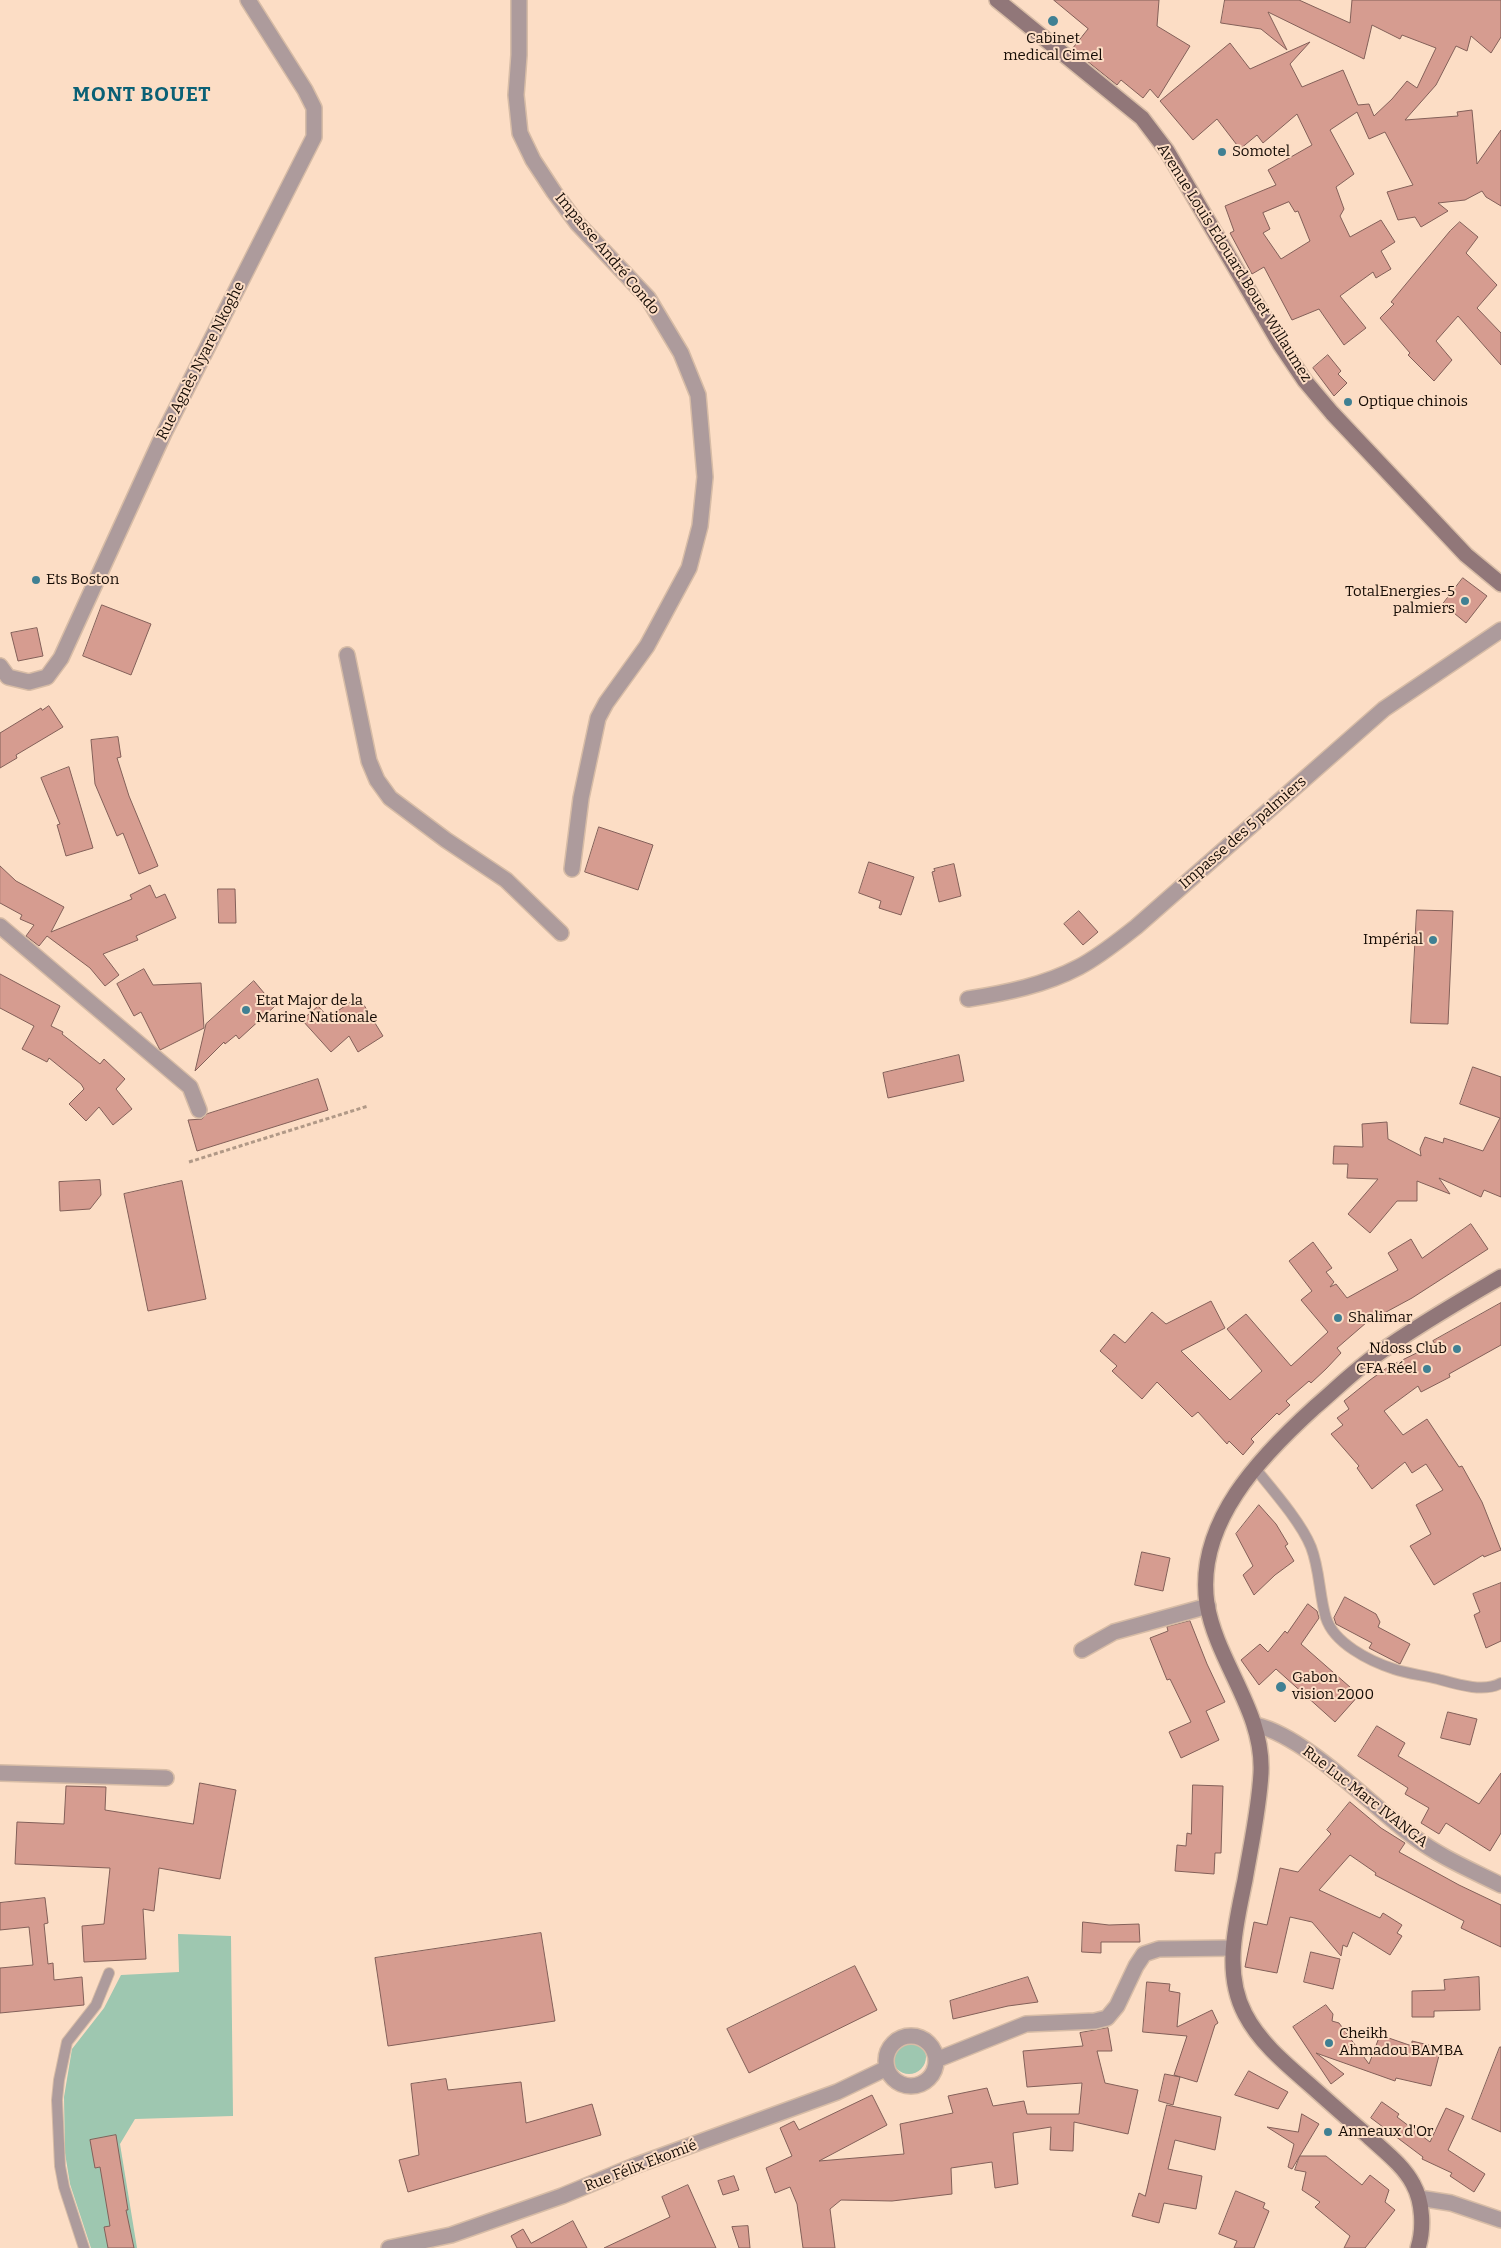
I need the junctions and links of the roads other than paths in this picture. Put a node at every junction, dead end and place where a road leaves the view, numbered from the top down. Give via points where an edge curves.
1 (248, 0) edge
2 (519, 0) edge
3 (997, 0) edge
4 (1501, 584) edge
5 (1501, 630) edge
6 (346, 655) dead end
7 (0, 666) edge
8 (572, 869) dead end
9 (0, 926) edge
10 (561, 933) dead end
11 (968, 999) dead end
12 (199, 1110) dead end
13 (1501, 1277) edge
14 (1254, 1467) junction
15 (1208, 1606) junction
16 (1082, 1650) dead end
17 (1501, 1682) edge
18 (1256, 1725) junction
19 (0, 1773) edge
20 (166, 1778) dead end
21 (1501, 1885) edge
22 (1233, 1948) junction
23 (109, 1973) dead end
24 (936, 2060) junction
25 (887, 2068) junction
26 (1419, 2198) junction
27 (1501, 2220) edge
28 (84, 2248) edge
29 (390, 2248) edge
30 (1418, 2248) edge

1 - 7 street, Rue Agnès Nyare Nkoghe via 314,108 314,137 164,433 61,658 47,678 29,682 8,678
2 - 8 street, Impasse André Condo via 516,95 520,133 533,160 577,223 648,298 662,319 698,395 705,477 700,526 689,568 647,646 598,718 581,798
3 - 4 street, Avenue Louis Edouard Bouet Willaumez via 1142,118 1167,151 1305,381 1466,555
5 - 11 street, Impasse des 5 palmiers via 1384,709 1136,927 1099,955 1079,967 1035,984
6 - 10 street via 369,761 390,798 506,880
9 - 12 street via 190,1087
13 - 14 street via 1378,1354 1300,1420
14 - 15 street via 1238,1490 1211,1548 1205,1585
14 - 17 lane via 1284,1504 1311,1546 1326,1617 1331,1630 1341,1640 1394,1669 1454,1684 1481,1686
15 - 16 street via 1114,1632
15 - 18 street via 1223,1654
18 - 21 street, Rue Luc Marc IVANGA via 1305,1750 1425,1845
18 - 22 street via 1261,1745 1261,1778
19 - 20 street
22 - 24 street via 1159,1949 1144,1954 1117,2006 1107,2018 1026,2024
22 - 26 street via 1238,2000 1255,2031 1274,2052 1394,2159 1413,2184
23 - 28 lane via 96,2005 68,2042 57,2100 60,2166
24 - 25 street via 932,2075 919,2085 903,2085 890,2076
24 - 25 street via 930,2044 916,2036 907,2036 892,2044
25 - 29 street, Rue Félix Ekomié via 837,2092 634,2166 562,2196 450,2235
26 - 27 street
26 - 30 street via 1422,2219

